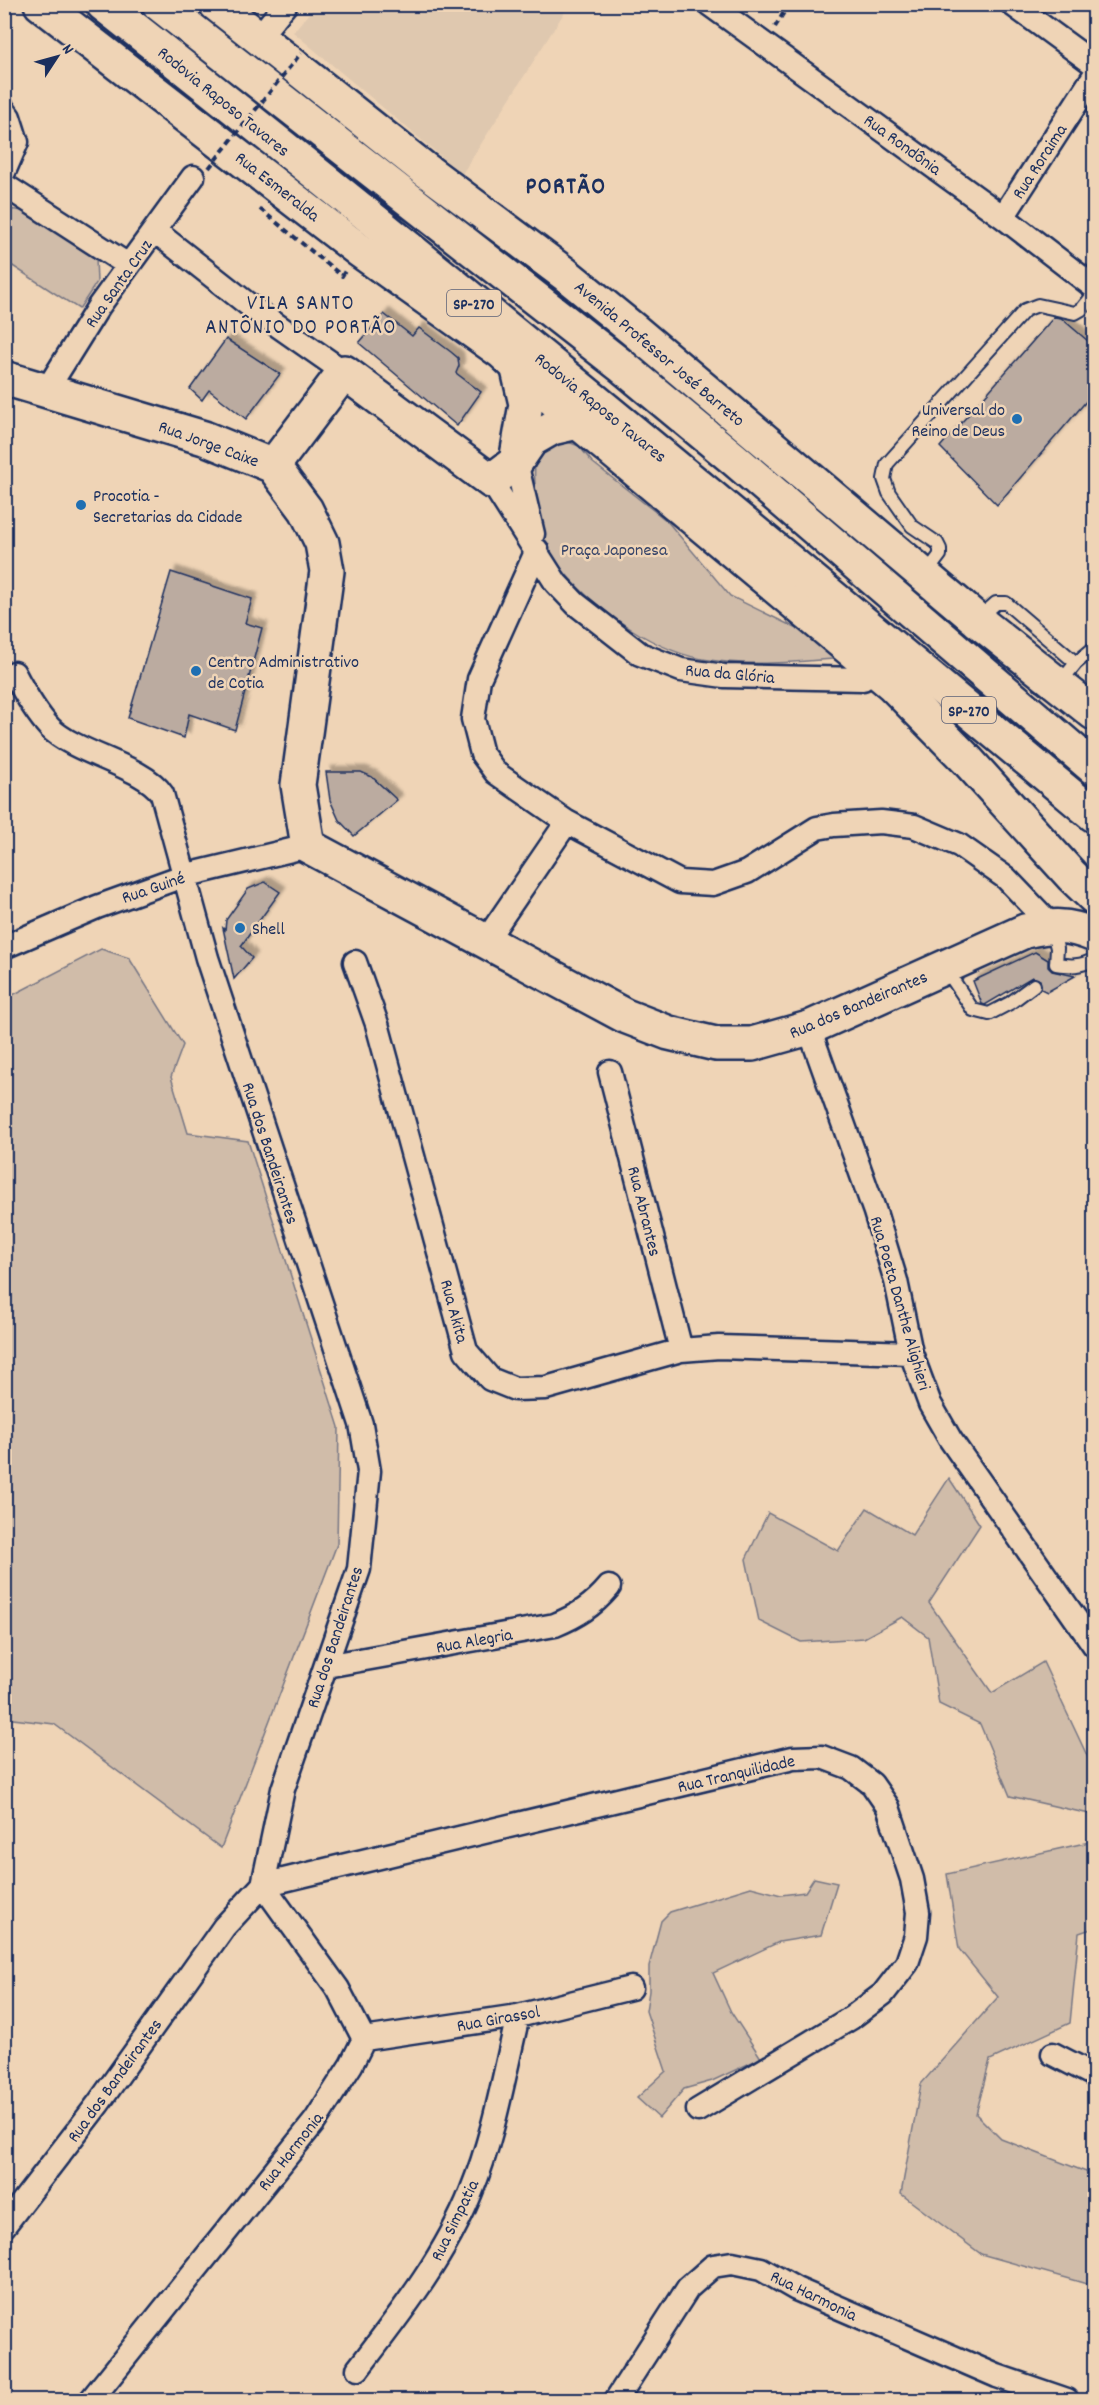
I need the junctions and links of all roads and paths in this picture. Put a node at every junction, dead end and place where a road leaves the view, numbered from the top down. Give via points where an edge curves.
1 (41, 4) edge
2 (103, 4) edge
3 (159, 4) edge
4 (216, 4) edge
5 (286, 4) edge
6 (710, 4) edge
7 (789, 4) edge
8 (1012, 4) edge
9 (258, 38) junction
10 (764, 42) junction
11 (301, 53) dead end
12 (1095, 64) edge
13 (1095, 76) edge
14 (4, 110) edge
15 (4, 172) edge
16 (201, 172) joint
17 (4, 185) edge
18 (1003, 217) junction
19 (155, 231) junction
20 (128, 265) junction
21 (1095, 287) edge
22 (1095, 294) edge
23 (516, 365) junction
24 (344, 372) junction
25 (4, 378) edge
26 (46, 391) junction
27 (578, 422) junction
28 (273, 466) junction
29 (504, 471) junction
30 (537, 550) junction
31 (924, 576) junction
32 (1095, 648) edge
33 (14, 673) dead end
34 (1067, 674) junction
35 (877, 681) junction
36 (1095, 713) edge
37 (1095, 768) edge
38 (1095, 815) edge
39 (567, 822) junction
40 (308, 846) junction
41 (183, 876) junction
42 (1087, 885) edge
43 (1051, 925) junction
44 (1095, 935) edge
45 (485, 942) junction
46 (4, 947) edge
47 (1095, 959) edge
48 (355, 962) dead end
49 (944, 967) junction
50 (1034, 985) dead end
51 (809, 1028) junction
52 (610, 1072) dead end
53 (681, 1350) junction
54 (911, 1353) junction
55 (609, 1587) dead end
56 (1095, 1645) edge
57 (326, 1666) junction
58 (263, 1885) junction
59 (631, 1988) dead end
60 (518, 2016) junction
61 (364, 2039) junction
62 (1053, 2054) dead end
63 (1095, 2075) edge
64 (698, 2110) dead end
65 (4, 2226) edge
66 (358, 2368) dead end
67 (91, 2400) edge
68 (616, 2400) edge
69 (1067, 2400) edge

1 - 23 main road, Rua Esmeralda via 359,250
2 - 38 main road, Rodovia Raposo Tavares / SP-270 via 404,246
3 - 37 main road, Rodovia Raposo Tavares / SP-270 via 623,367
4 - 9 main road, Avenida Professor José Barreto
5 - 9 street
6 - 10 street, Rua Rondônia
7 - 10 path
8 - 12 street
9 - 31 main road, Avenida Professor José Barreto via 565,274
10 - 18 street, Rua Rondônia
11 - 16 path, bridge
13 - 18 street, Rua Roraima
14 - 15 street via 17,142
16 - 19 street, Rua Santa Cruz
17 - 20 street
18 - 21 street, Rua Rondônia
19 - 20 street, Rua Santa Cruz
19 - 24 street via 254,309
20 - 26 street, Rua Santa Cruz
22 - 31 lane via 1075,313 1038,305 1025,310 887,464 884,479 890,493 912,526 940,549 940,555
23 - 27 main road
23 - 29 main road via 526,404
24 - 28 main road
24 - 29 main road
25 - 26 main road, Rua Jorge Caixe
26 - 28 main road, Rua Jorge Caixe via 204,438
27 - 29 main road via 552,428 531,440
27 - 35 main road
28 - 40 main road, Rua Jorge Caixe via 306,510 322,543 327,571 298,785
29 - 30 street
29 - 30 street
30 - 35 street, Rua da Glória via 556,583 576,604 640,654 681,670 724,676
30 - 39 street via 479,680 473,719 482,754 496,773
31 - 34 main road, Avenida Professor José Barreto via 977,620
32 - 34 lane
33 - 41 street, Rua dos Bandeirantes via 50,729 158,788
34 - 36 main road, Avenida Professor José Barreto
35 - 42 main road via 968,761
39 - 43 street via 680,882 713,884 747,872 818,828 881,822 914,826 959,845 1006,878
39 - 45 street
40 - 41 street, Rua Guiné
40 - 45 main road, Rua dos Bandeirantes
41 - 46 street, Rua Guiné
41 - 57 street, Rua dos Bandeirantes via 361,1424 369,1471 359,1569
43 - 44 main road
43 - 47 lane via 1057,948 1056,964 1072,967
43 - 49 main road, Rua dos Bandeirantes via 1025,931
45 - 51 main road, Rua dos Bandeirantes via 625,1016 669,1034 716,1044 752,1044
48 - 53 street, Rua Akita via 377,1024 466,1351 490,1379 515,1389 546,1388
49 - 50 lane via 973,1010 989,1014
49 - 51 main road, Rua dos Bandeirantes
51 - 54 street, Rua Poeta Danthe Alighieri via 875,1212 896,1281
52 - 53 street, Rua Abrantes
53 - 54 street, Rua Akita via 719,1347
54 - 56 street, Rua Poeta Danthe Alighieri via 930,1404 950,1439
55 - 57 street, Rua Alegria via 582,1614 555,1626
57 - 58 street, Rua dos Bandeirantes via 283,1789
58 - 61 street via 338,1989
58 - 64 street, Rua Tranquilidade via 793,1758 822,1757 851,1768 872,1784 888,1807 912,1879 918,1912 916,1936 907,1963 883,1994 851,2018
58 - 65 street, Rua dos Bandeirantes via 224,1927 98,2104
59 - 60 street, Rua Girassol
60 - 61 street, Rua Girassol
60 - 66 street, Rua Simpatia via 492,2127 471,2193 438,2257
61 - 67 street, Rua Harmonia via 315,2121
62 - 63 street
68 - 69 street, Rua Harmonia via 688,2288 713,2266 732,2263 761,2269 796,2289 986,2371

